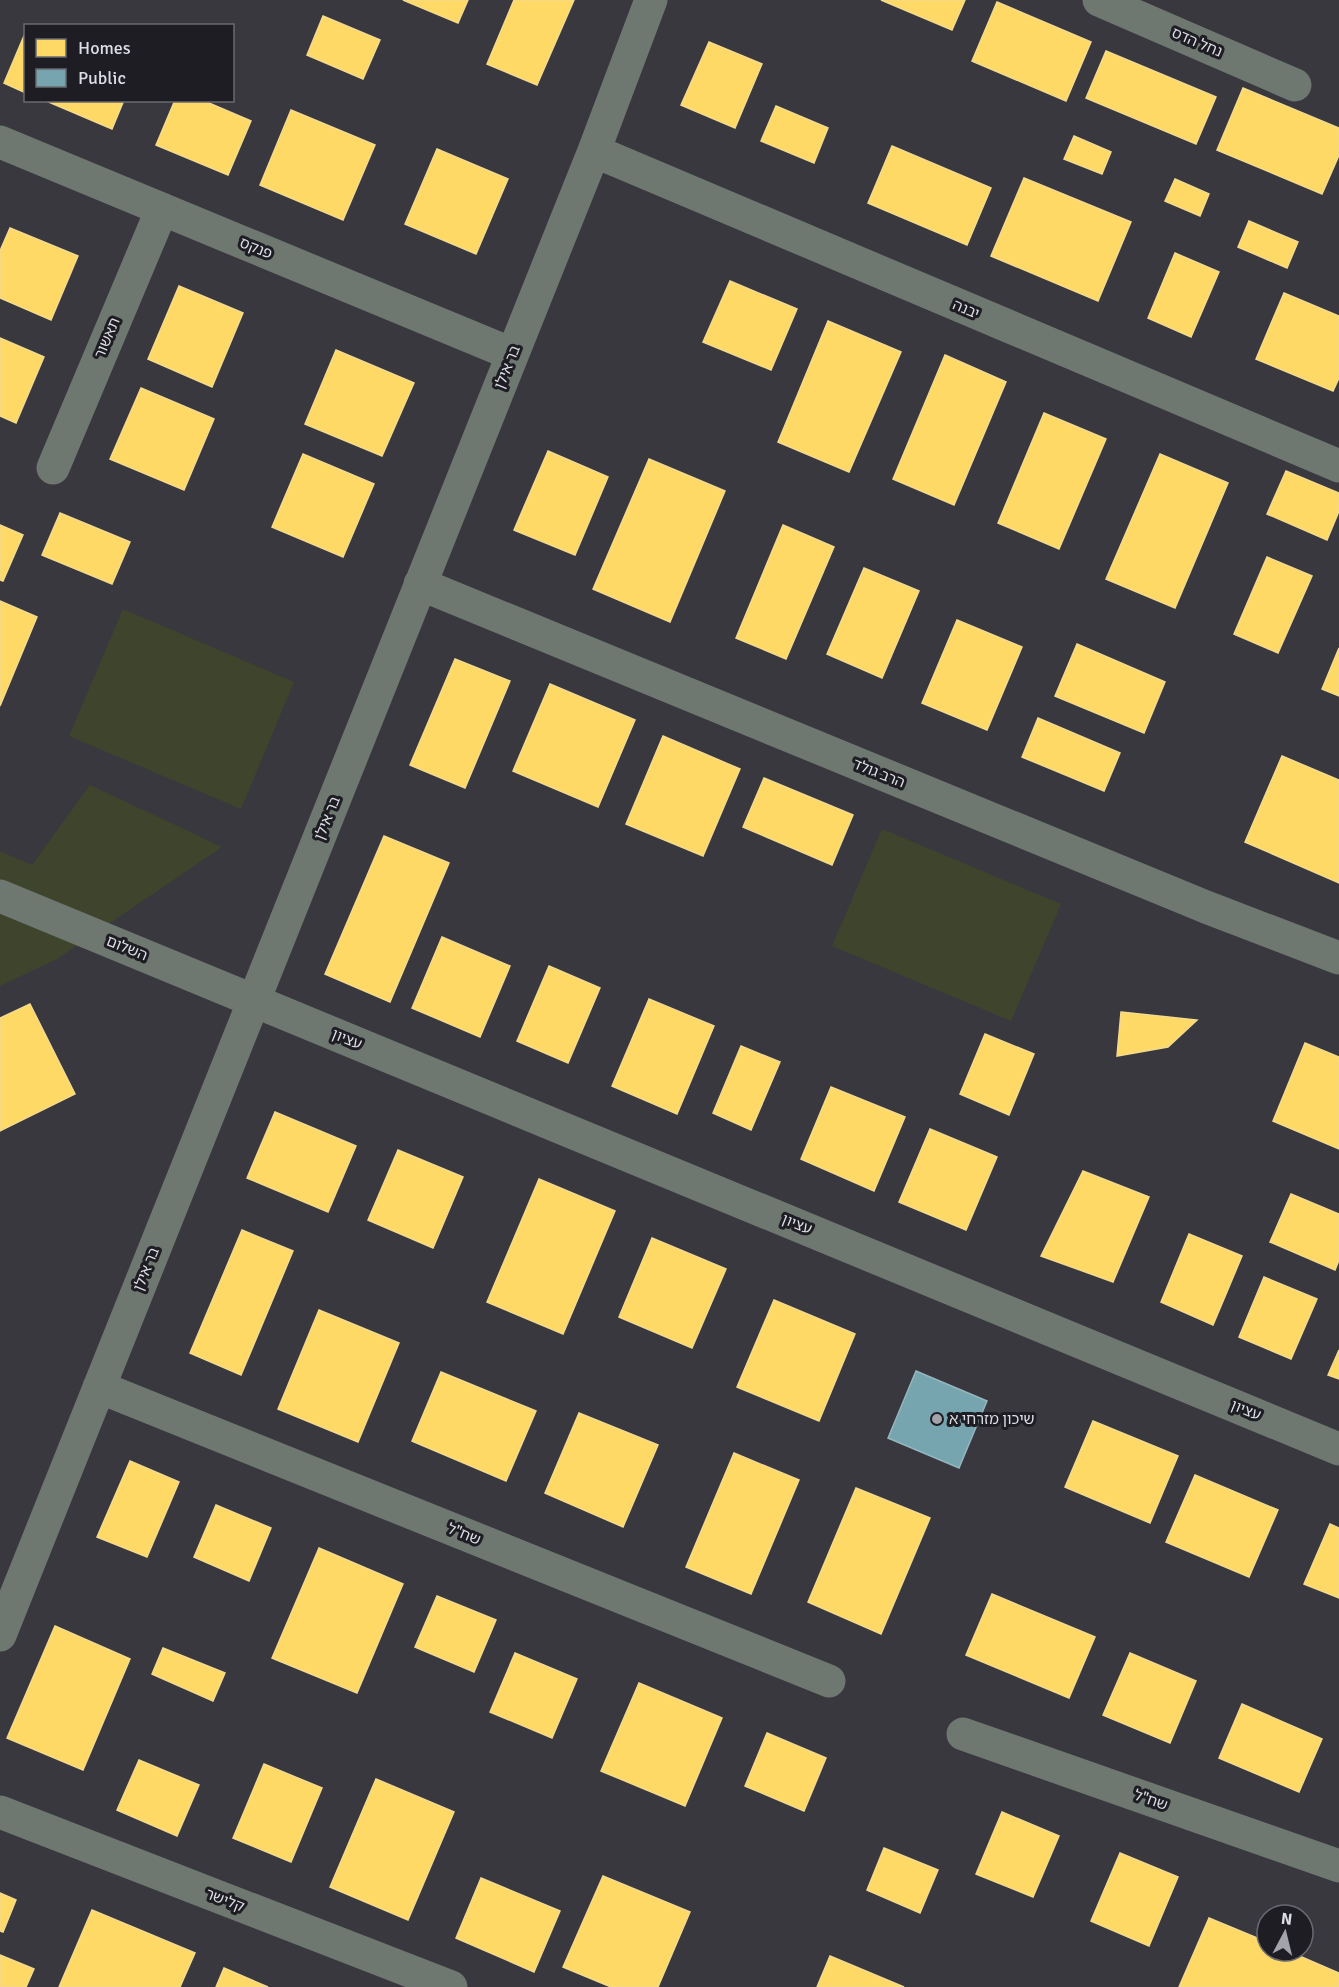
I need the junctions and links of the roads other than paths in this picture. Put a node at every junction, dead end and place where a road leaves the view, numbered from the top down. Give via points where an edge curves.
1 (651, 0) edge
2 (1099, 0) edge
3 (1295, 85) dead end
4 (0, 142) edge
5 (594, 151) junction
6 (162, 209) junction
7 (512, 354) junction
8 (1339, 466) edge
9 (53, 468) dead end
10 (420, 584) junction
11 (0, 896) edge
12 (1339, 958) edge
13 (254, 1000) junction
14 (99, 1387) junction
15 (1339, 1449) edge
16 (8, 1589) edge
17 (0, 1635) edge
18 (829, 1681) dead end
19 (963, 1734) dead end
20 (0, 1812) edge
21 (1339, 1866) edge
22 (451, 1987) edge

1 - 5 street, בר אילן
2 - 3 street, נחל הדס
4 - 6 street, פנקס
5 - 7 street, בר אילן
5 - 8 street, יבנה
6 - 7 street, פנקס
6 - 9 street, תאשור
7 - 10 street, בר אילן
10 - 12 street, הרב גולד
10 - 13 street, בר אילן
11 - 13 street, השלום
13 - 14 street, בר אילן
13 - 15 street, עציון
14 - 16 street, בר אילן
14 - 18 street, שח"ל
16 - 17 street, בר אילן
19 - 21 street, שח"ל
20 - 22 street, קלישר

